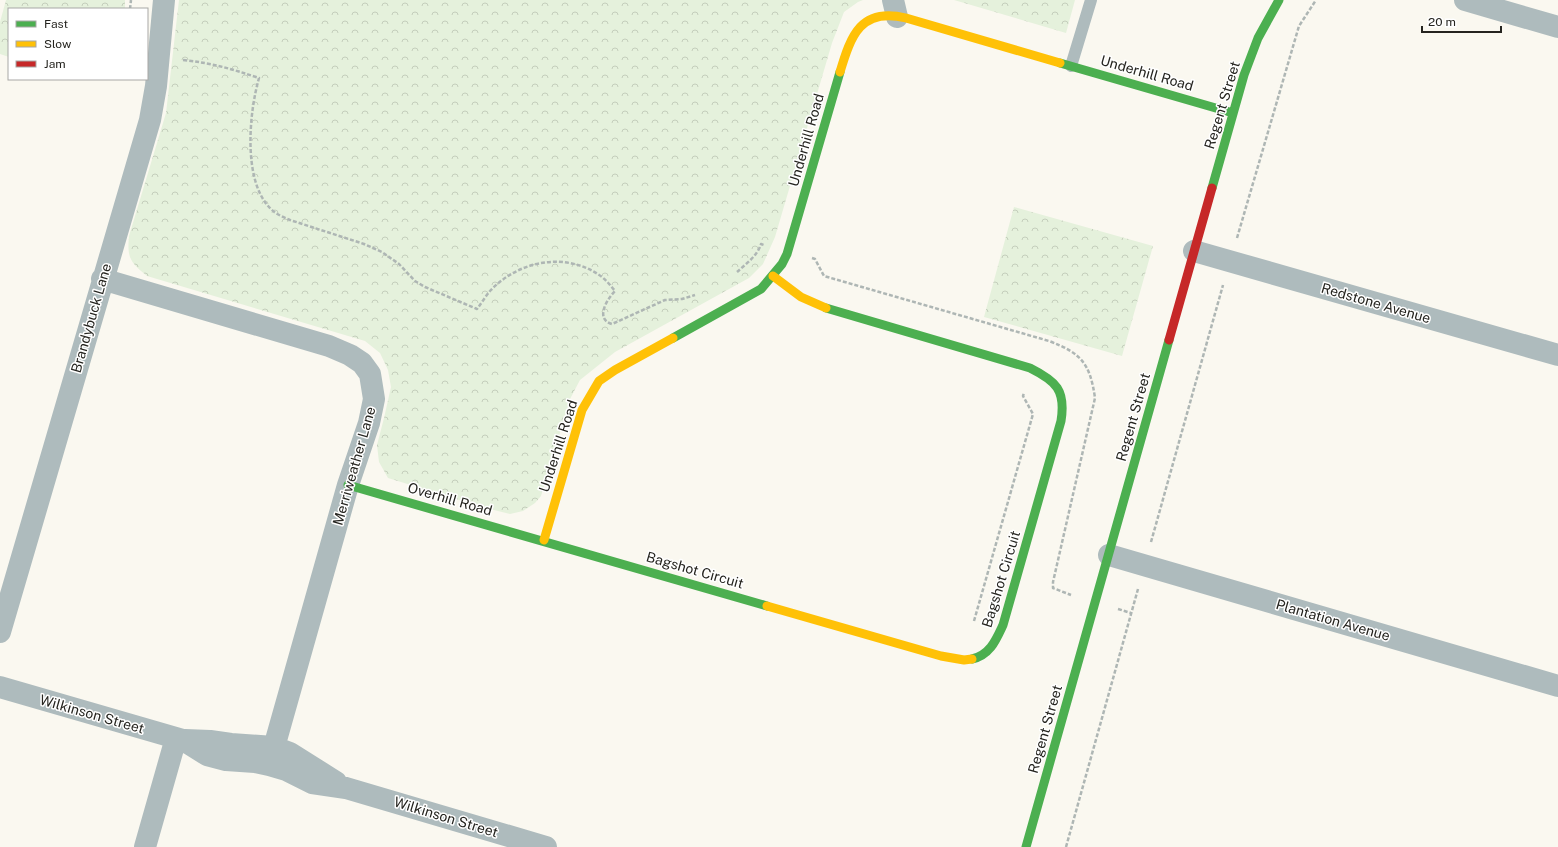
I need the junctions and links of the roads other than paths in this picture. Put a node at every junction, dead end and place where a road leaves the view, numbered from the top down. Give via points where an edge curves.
1 (164, 0) edge
2 (1091, 0) edge
3 (1279, 0) edge
4 (1465, 0) edge
5 (895, 8) edge
6 (1558, 27) edge
7 (1071, 66) junction
8 (1233, 113) junction
9 (1194, 250) junction
10 (773, 276) junction
11 (102, 279) junction
12 (1558, 355) edge
13 (348, 485) junction
14 (544, 540) junction
15 (1108, 555) junction
16 (0, 632) edge
17 (1558, 686) edge
18 (0, 687) edge
19 (180, 739) junction
20 (272, 756) junction
21 (145, 847) edge
22 (546, 847) edge
23 (1026, 847) edge

1 - 11 street, Brandybuck Lane via 156,86 150,120
2 - 7 lane
3 - 8 street, Regent Street via 1258,38
4 - 6 street
5 - 7 street, Underhill Road via 920,22
5 - 10 street, Underhill Road via 873,17 851,40 788,251
7 - 8 street, Underhill Road
8 - 9 street, Regent Street
9 - 12 street, Redstone Avenue
9 - 15 street, Regent Street
10 - 14 street, Underhill Road via 761,289 599,381 582,410
10 - 14 street, Bagshot Circuit via 818,306 1030,368 1046,376 1056,385 1064,402 1063,412 1003,625 997,641 990,650 973,660 941,656
11 - 13 street, Merriweather Lane via 330,346 350,354 362,363 370,374 374,399
11 - 16 street, Brandybuck Lane
13 - 14 street, Overhill Road
13 - 20 street, Merriweather Lane
15 - 17 street, Plantation Avenue
15 - 23 street, Regent Street
18 - 19 street, Wilkinson Street
19 - 20 street, Wilkinson Street via 207,755 226,760 255,762
19 - 21 street
20 - 22 street, Wilkinson Street via 286,770 312,783 346,788

